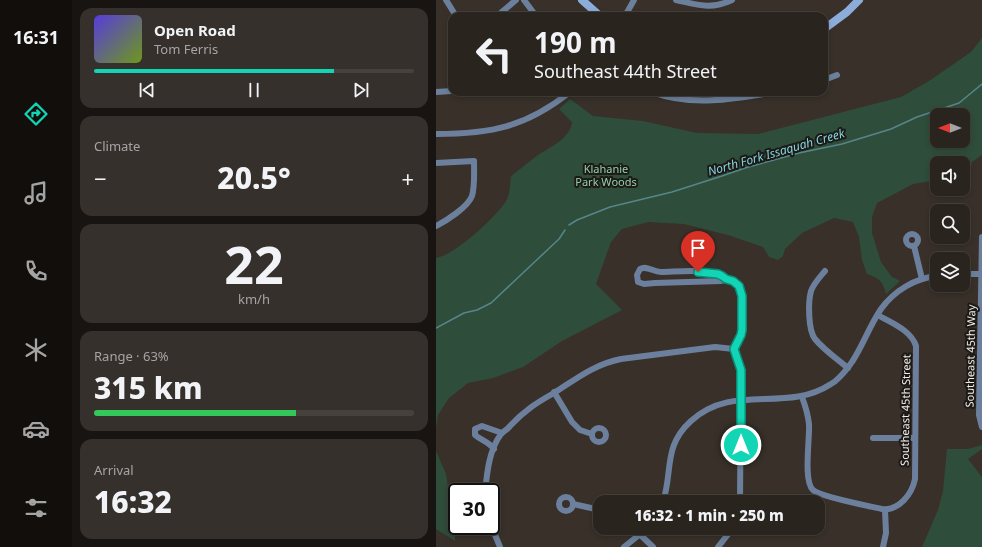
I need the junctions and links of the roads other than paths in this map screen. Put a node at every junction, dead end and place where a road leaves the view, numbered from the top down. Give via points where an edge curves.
1 (446, 0) edge
2 (516, 0) edge
3 (524, 0) edge
4 (582, 0) edge
5 (634, 0) edge
6 (676, 0) edge
7 (732, 0) edge
8 (859, 0) edge
9 (454, 12) edge
10 (502, 12) edge
11 (533, 12) edge
12 (596, 12) edge
13 (626, 12) edge
14 (828, 26) edge
15 (838, 75) dead end
16 (828, 79) edge
17 (448, 91) edge
18 (436, 92) edge
19 (565, 96) edge
20 (666, 96) edge
21 (751, 96) edge
22 (436, 134) edge
23 (436, 163) edge
24 (436, 226) edge
25 (982, 238) edge
26 (914, 246) dead end
27 (825, 271) dead end
28 (970, 274) edge
29 (982, 274) edge
30 (930, 277) edge
31 (726, 279) junction
32 (922, 279) junction
33 (878, 315) junction
34 (981, 347) edge
35 (734, 349) junction
36 (848, 368) junction
37 (554, 392) junction
38 (802, 397) junction
39 (741, 400) junction
40 (982, 427) edge
41 (502, 433) junction
42 (592, 434) dead end
43 (873, 438) dead end
44 (914, 438) junction
45 (494, 449) junction
46 (486, 483) edge
47 (665, 495) edge
48 (740, 495) edge
49 (573, 504) dead end
50 (593, 508) edge
51 (885, 510) junction
52 (495, 535) edge
53 (639, 535) joint
54 (727, 535) edge
55 (500, 547) edge
56 (624, 547) edge
57 (653, 547) edge
58 (718, 547) edge
59 (883, 547) edge

1 - 9 street
2 - 10 street
3 - 11 street
4 - 12 street
5 - 13 street
6 - 7 street via 708,7
8 - 14 street
15 - 16 street
17 - 18 street
19 - 22 street via 547,110 512,126 476,133
20 - 21 street via 680,100
23 - 24 street via 474,161 470,199 456,214
25 - 29 street, Southeast 45th Way
26 - 32 street
27 - 36 street via 811,291 811,329 814,338
28 - 29 street
29 - 34 street, Southeast 45th Way
30 - 32 street
31 - 31 street via 712,273 658,272 646,267 640,268 637,275 638,282 644,284
31 - 35 street via 733,281 741,290 742,330
32 - 33 street via 887,302
33 - 36 street
33 - 44 street, Southeast 45th Street via 908,333 916,346
34 - 40 street, Southeast 45th Way via 979,415
35 - 37 street via 708,348 608,361 583,373
35 - 39 street via 741,370
36 - 38 street via 832,383
37 - 41 street via 524,411
37 - 42 street via 572,422 580,430
38 - 39 street
38 - 51 street via 808,421 810,487 824,495
39 - 47 street via 706,409 680,433 670,457
39 - 48 street
41 - 45 street
41 - 45 street via 482,426 475,429 475,435
43 - 44 street
44 - 51 street, Southeast 45th Street via 914,485 905,499 895,507
45 - 46 street
49 - 50 street
51 - 59 street via 886,533
52 - 55 street
53 - 56 street
53 - 57 street
54 - 58 street

